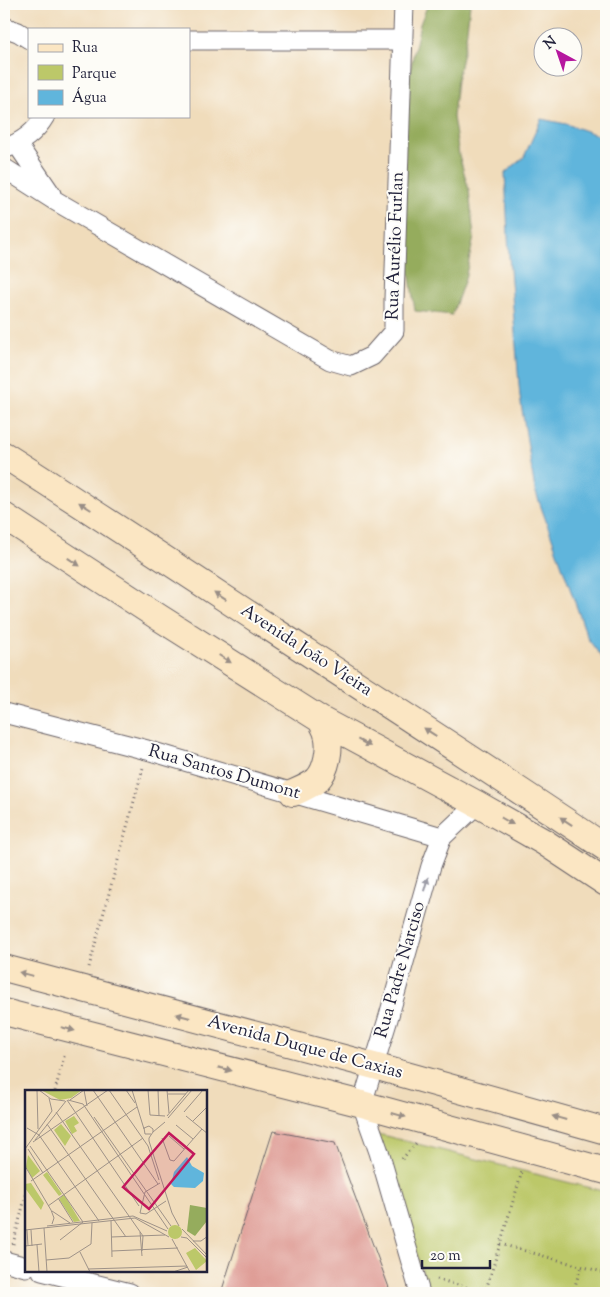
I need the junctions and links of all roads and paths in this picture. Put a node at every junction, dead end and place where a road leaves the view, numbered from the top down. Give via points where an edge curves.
1 (404, 4) edge
2 (190, 40) edge
3 (403, 40) junction
4 (44, 118) edge
5 (11, 146) edge
6 (4, 168) edge
7 (54, 200) junction
8 (4, 455) edge
9 (4, 516) edge
10 (4, 713) edge
11 (321, 720) junction
12 (147, 750) junction
13 (293, 793) junction
14 (477, 804) junction
15 (442, 837) junction
16 (606, 848) edge
17 (606, 883) edge
18 (4, 968) edge
19 (83, 990) junction
20 (4, 1012) edge
21 (71, 1030) junction
22 (374, 1066) junction
23 (55, 1090) edge
24 (362, 1104) junction
25 (606, 1131) edge
26 (409, 1139) dead end
27 (417, 1142) dead end
28 (523, 1169) dead end
29 (606, 1171) edge
30 (25, 1200) edge
31 (500, 1244) junction
32 (13, 1263) edge
33 (581, 1266) junction
34 (46, 1272) edge
35 (606, 1273) edge
36 (424, 1285) edge
37 (130, 1293) edge
38 (485, 1293) edge
39 (573, 1293) edge

1 - 3 street, Rua Aurélio Furlan
2 - 3 street
3 - 7 street, Rua Aurélio Furlan via 394,331 372,356 351,366 330,360
4 - 5 street via 33,132
5 - 7 street, Rua Aurélio Furlan
6 - 7 street, Rua Aurélio Furlan
16 -> 8 main road, Avenida João Vieira
9 -> 11 main road
10 - 12 street, Rua Santos Dumont
11 - 13 main road via 328,736 326,766 319,778
11 -> 14 main road
12 - 13 street, Rua Santos Dumont
12 - 19 path
13 - 15 street, Rua Santos Dumont
14 - 15 street, Rua Padre Narciso
14 -> 17 main road via 544,842
22 -> 15 street, Rua Padre Narciso
19 -> 18 main road, Avenida Duque de Caxias
22 -> 19 main road, Avenida Duque de Caxias
20 -> 21 main road
21 - 23 path
21 -> 24 main road
22 - 24 street, Rua Padre Narciso
25 -> 22 main road, Avenida Duque de Caxias
24 -> 29 main road
24 - 36 street
26 - 27 path
28 - 31 path
30 - 32 path
31 - 33 path
31 - 38 path
33 - 35 path
33 - 39 path
34 - 37 street
36 - 38 path

